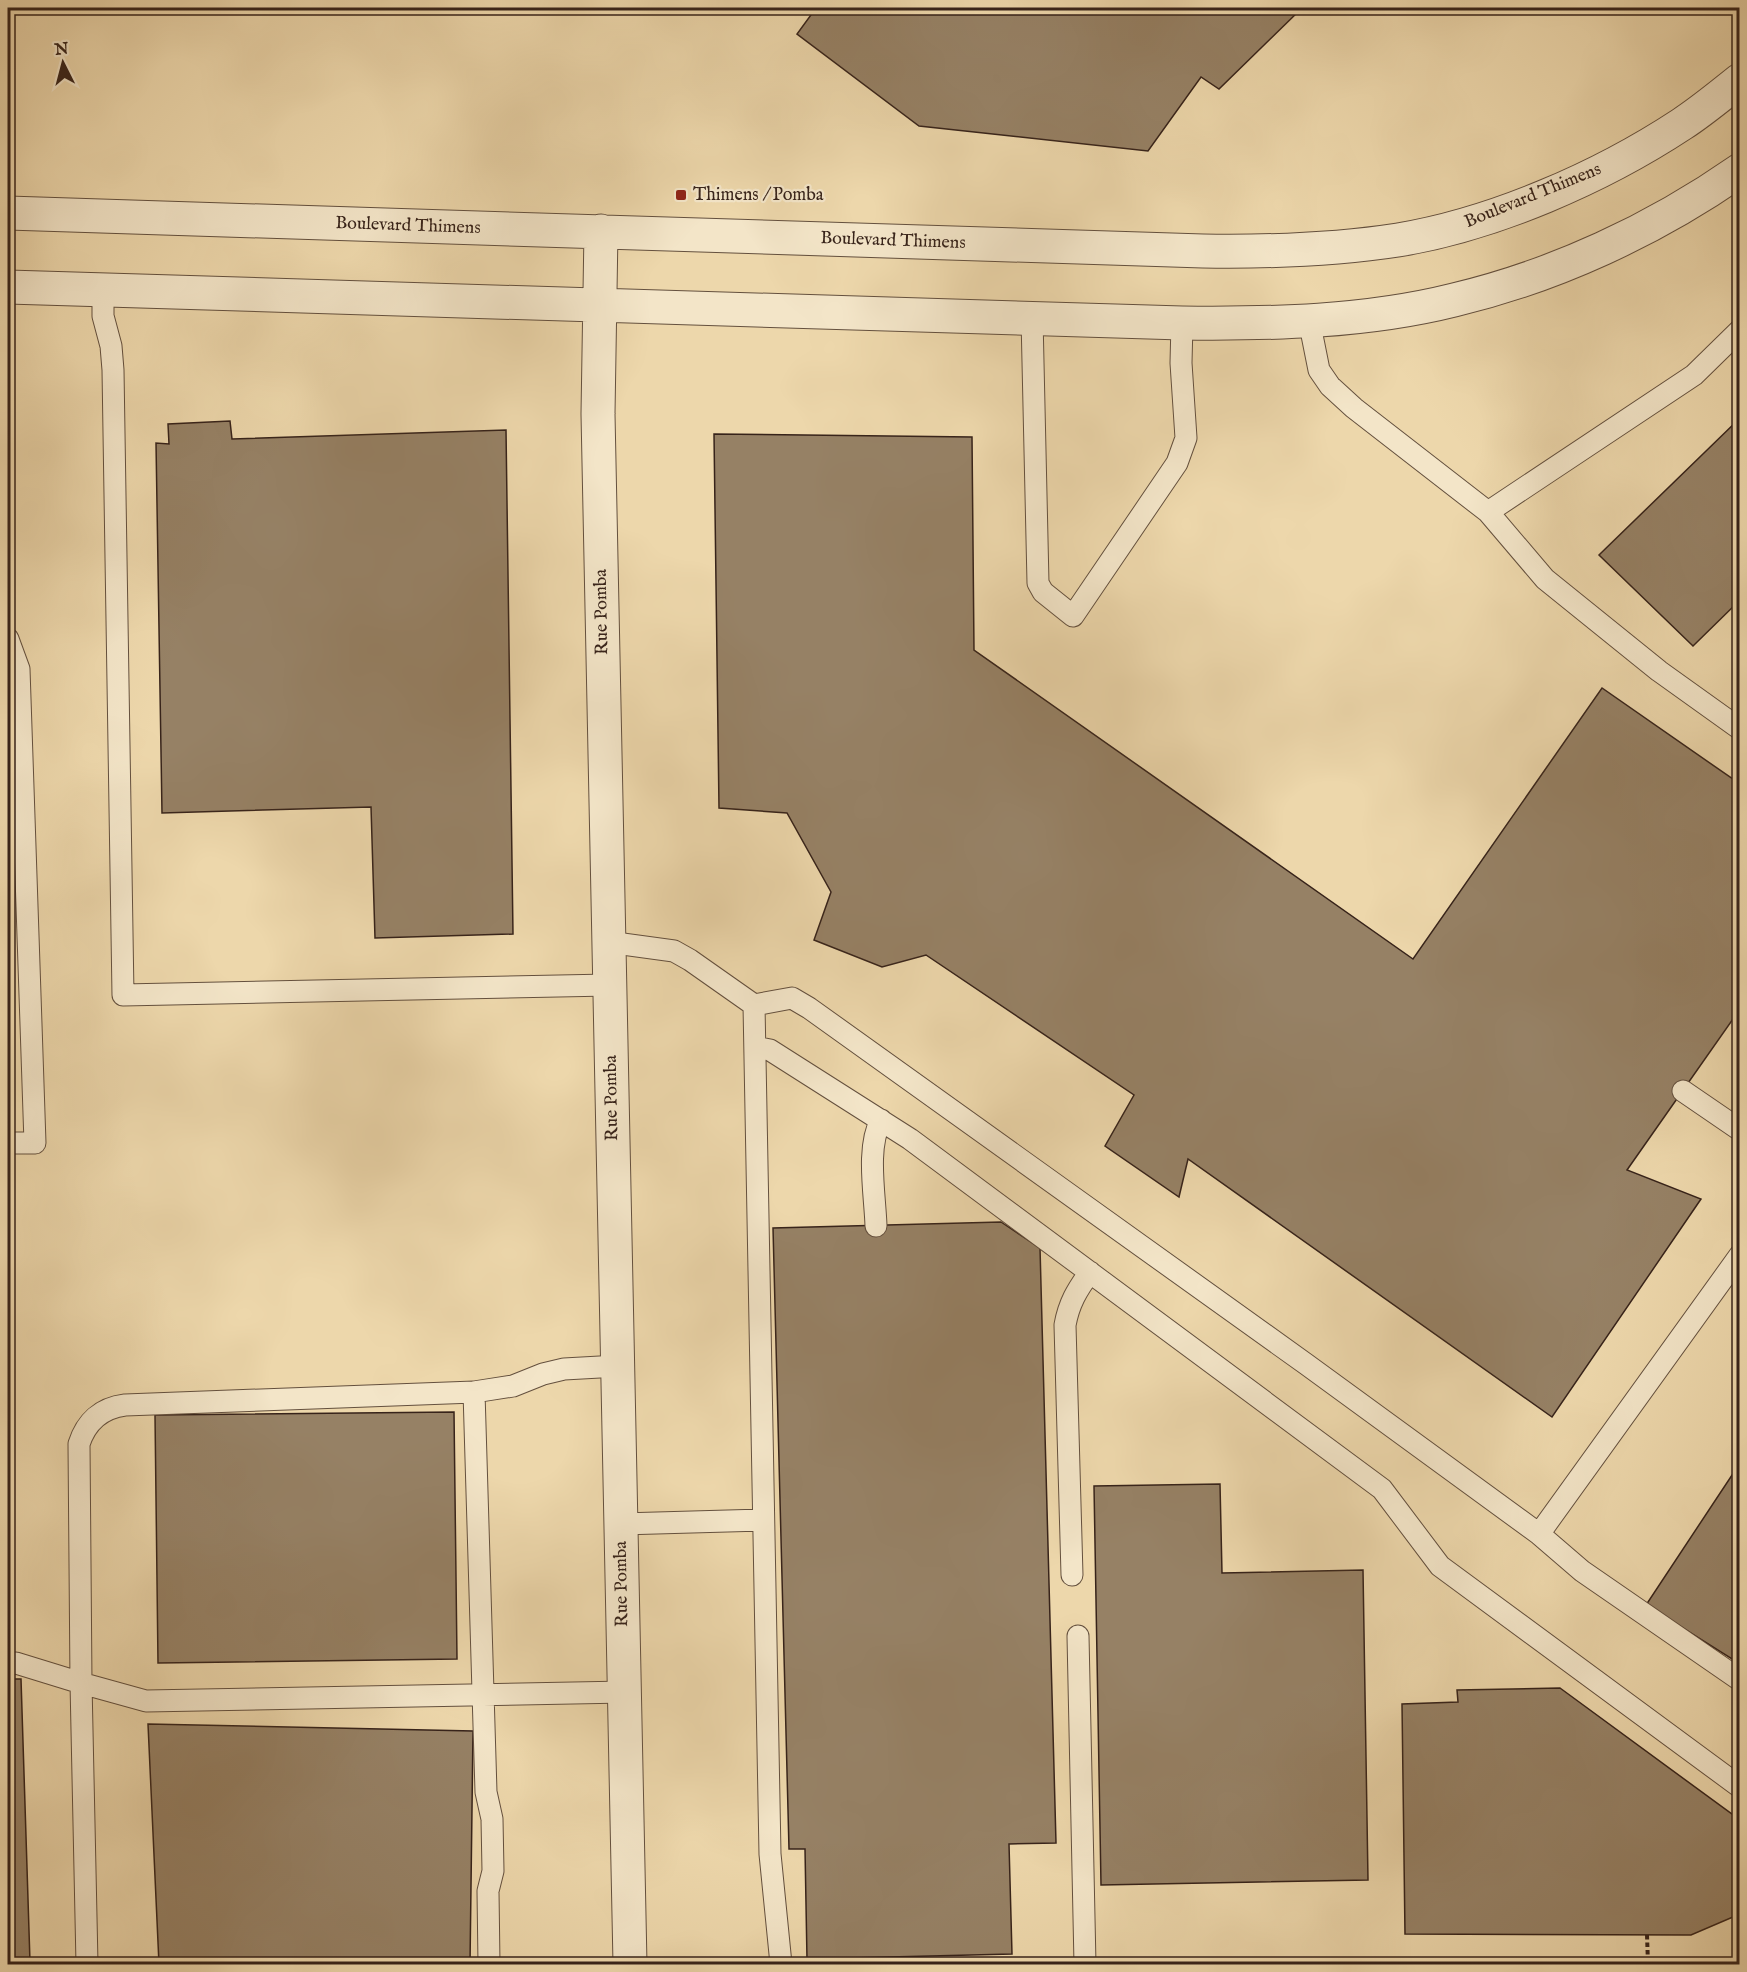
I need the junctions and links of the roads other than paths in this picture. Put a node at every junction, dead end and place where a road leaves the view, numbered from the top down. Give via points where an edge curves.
1 (1740, 80) edge
2 (1740, 170) edge
3 (8, 213) edge
4 (601, 231) junction
5 (8, 287) edge
6 (103, 290) junction
7 (599, 305) junction
8 (1032, 318) junction
9 (1309, 320) junction
10 (1182, 323) junction
11 (1740, 330) edge
12 (1488, 512) junction
13 (8, 639) edge
14 (1740, 729) edge
15 (608, 942) junction
16 (609, 985) junction
17 (754, 1005) junction
18 (755, 1047) junction
19 (1683, 1091) dead end
20 (881, 1120) junction
21 (1740, 1130) edge
22 (8, 1143) edge
23 (876, 1226) dead end
24 (1740, 1255) edge
25 (1090, 1272) junction
26 (618, 1366) junction
27 (474, 1392) junction
28 (763, 1520) junction
29 (621, 1524) junction
30 (1539, 1534) junction
31 (1072, 1575) dead end
32 (1078, 1636) dead end
33 (8, 1663) edge
34 (1740, 1680) edge
35 (81, 1683) junction
36 (625, 1692) junction
37 (482, 1696) junction
38 (1740, 1786) edge
39 (87, 1965) edge
40 (489, 1965) edge
41 (630, 1965) edge
42 (781, 1965) edge
43 (1085, 1965) edge

1 - 4 street, Boulevard Thimens via 1683,124 1594,174 1498,213 1398,240 1248,252
2 - 9 street via 1622,238 1496,289 1410,309
3 - 4 street, Boulevard Thimens
4 - 7 street, Rue Pomba
5 - 6 street
6 - 7 street
6 - 16 lane via 103,316 113,370 123,995
7 - 8 street
7 - 15 street, Rue Pomba
8 - 10 street
8 - 10 lane via 1038,583 1043,592 1073,616 1177,463 1183,448 1186,438
9 - 10 street
9 - 12 lane via 1319,370 1330,386
11 - 12 lane via 1694,375
12 - 14 lane via 1545,579 1659,671
13 - 22 lane via 19,669 35,1143
15 - 16 street, Rue Pomba
15 - 17 lane via 674,951
16 - 26 street, Rue Pomba
17 - 18 lane
17 - 30 lane via 792,998 809,1008
18 - 20 lane via 770,1050
18 - 28 lane
19 - 21 lane
20 - 23 lane via 873,1148
20 - 25 lane
24 - 30 lane
25 - 31 lane via 1074,1293 1065,1325
25 - 38 lane via 1382,1489 1440,1566
26 - 27 lane via 564,1369 513,1386
26 - 29 street, Rue Pomba
27 - 35 lane via 125,1405 99,1414 86,1427 79,1444
27 - 37 lane
28 - 29 lane
28 - 42 lane via 770,1854
29 - 36 street, Rue Pomba
30 - 34 lane via 1582,1571
32 - 43 lane
33 - 35 lane
35 - 37 lane via 146,1701
35 - 39 lane
36 - 37 lane
36 - 41 street, Rue Pomba
37 - 40 lane via 486,1792 492,1819

